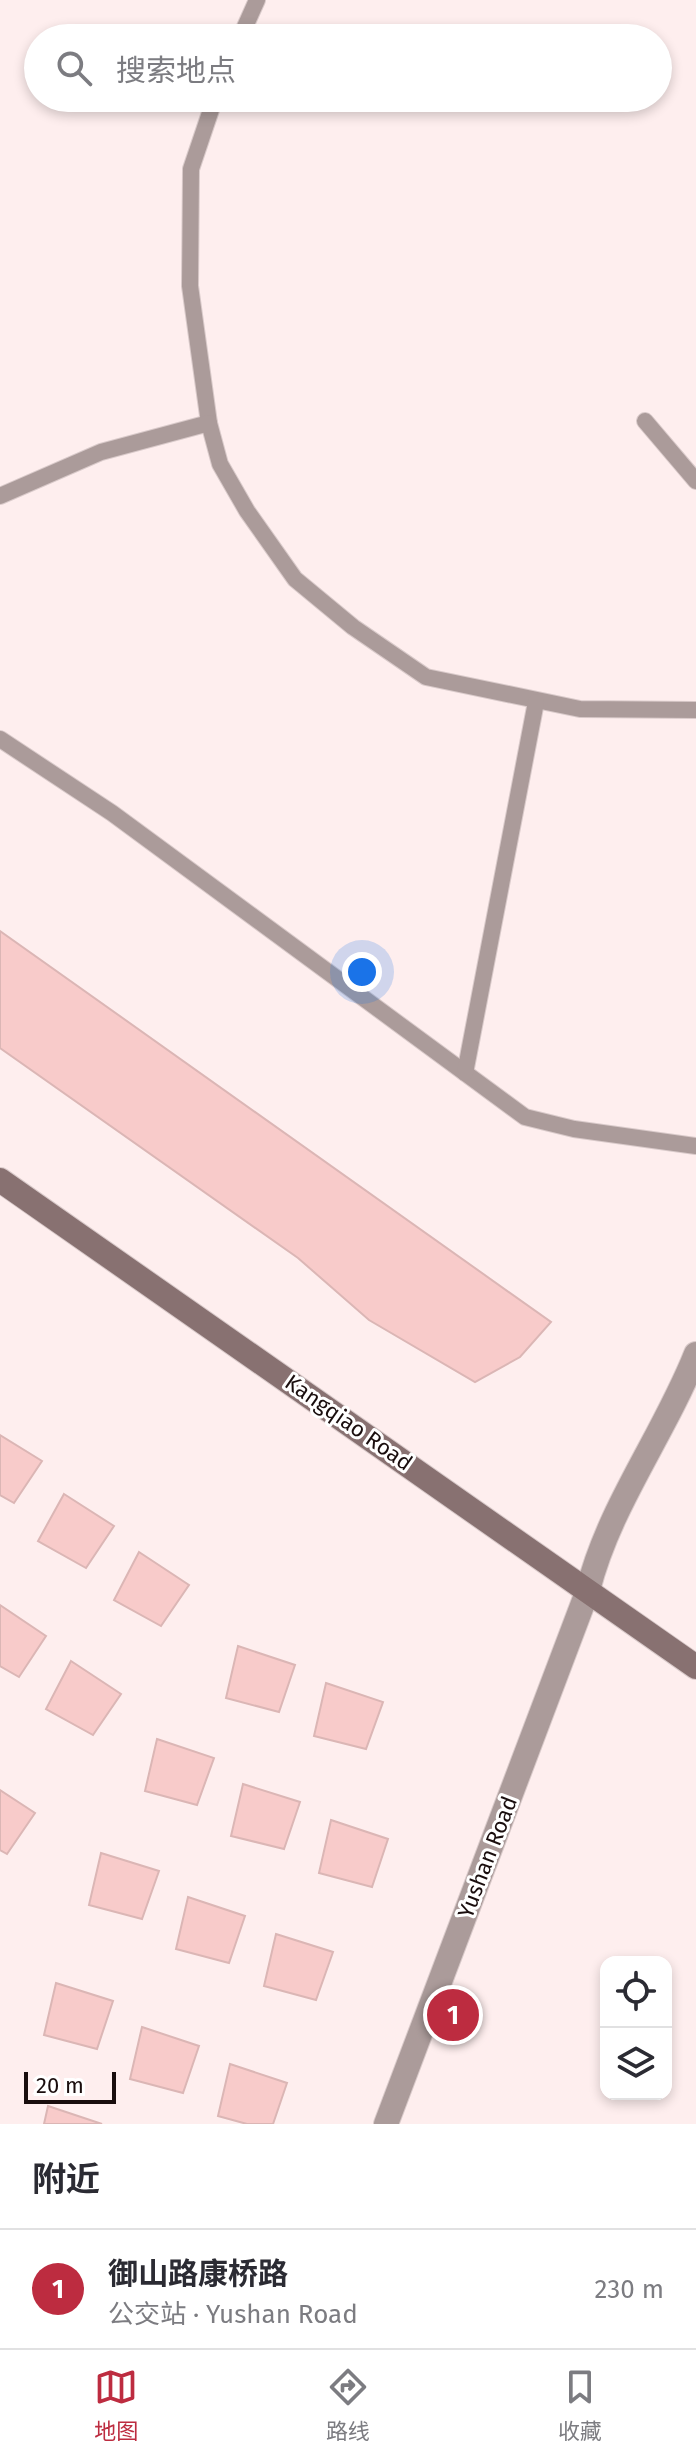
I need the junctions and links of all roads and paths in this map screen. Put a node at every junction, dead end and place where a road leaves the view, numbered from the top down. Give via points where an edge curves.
1 (257, 0) edge
2 (246, 24) edge
3 (210, 112) edge
4 (645, 421) dead end
5 (209, 423) junction
6 (696, 481) edge
7 (0, 496) edge
8 (536, 702) junction
9 (696, 710) edge
10 (0, 739) edge
11 (465, 1073) junction
12 (696, 1146) edge
13 (0, 1180) edge
14 (696, 1354) edge
15 (588, 1590) junction
16 (696, 1667) edge
17 (386, 2124) edge

1 - 2 lane
3 - 5 lane via 191,169 190,286
4 - 6 lane
5 - 7 lane via 101,452
5 - 8 lane via 220,464 295,579 426,677
8 - 9 lane via 580,709
8 - 11 lane
10 - 11 lane via 112,813
11 - 12 lane via 525,1117
13 - 15 main road, Kangqiao Road
14 - 15 street, Yushan Road via 608,1527
15 - 16 main road, Kangqiao Road
15 - 17 street, Yushan Road

